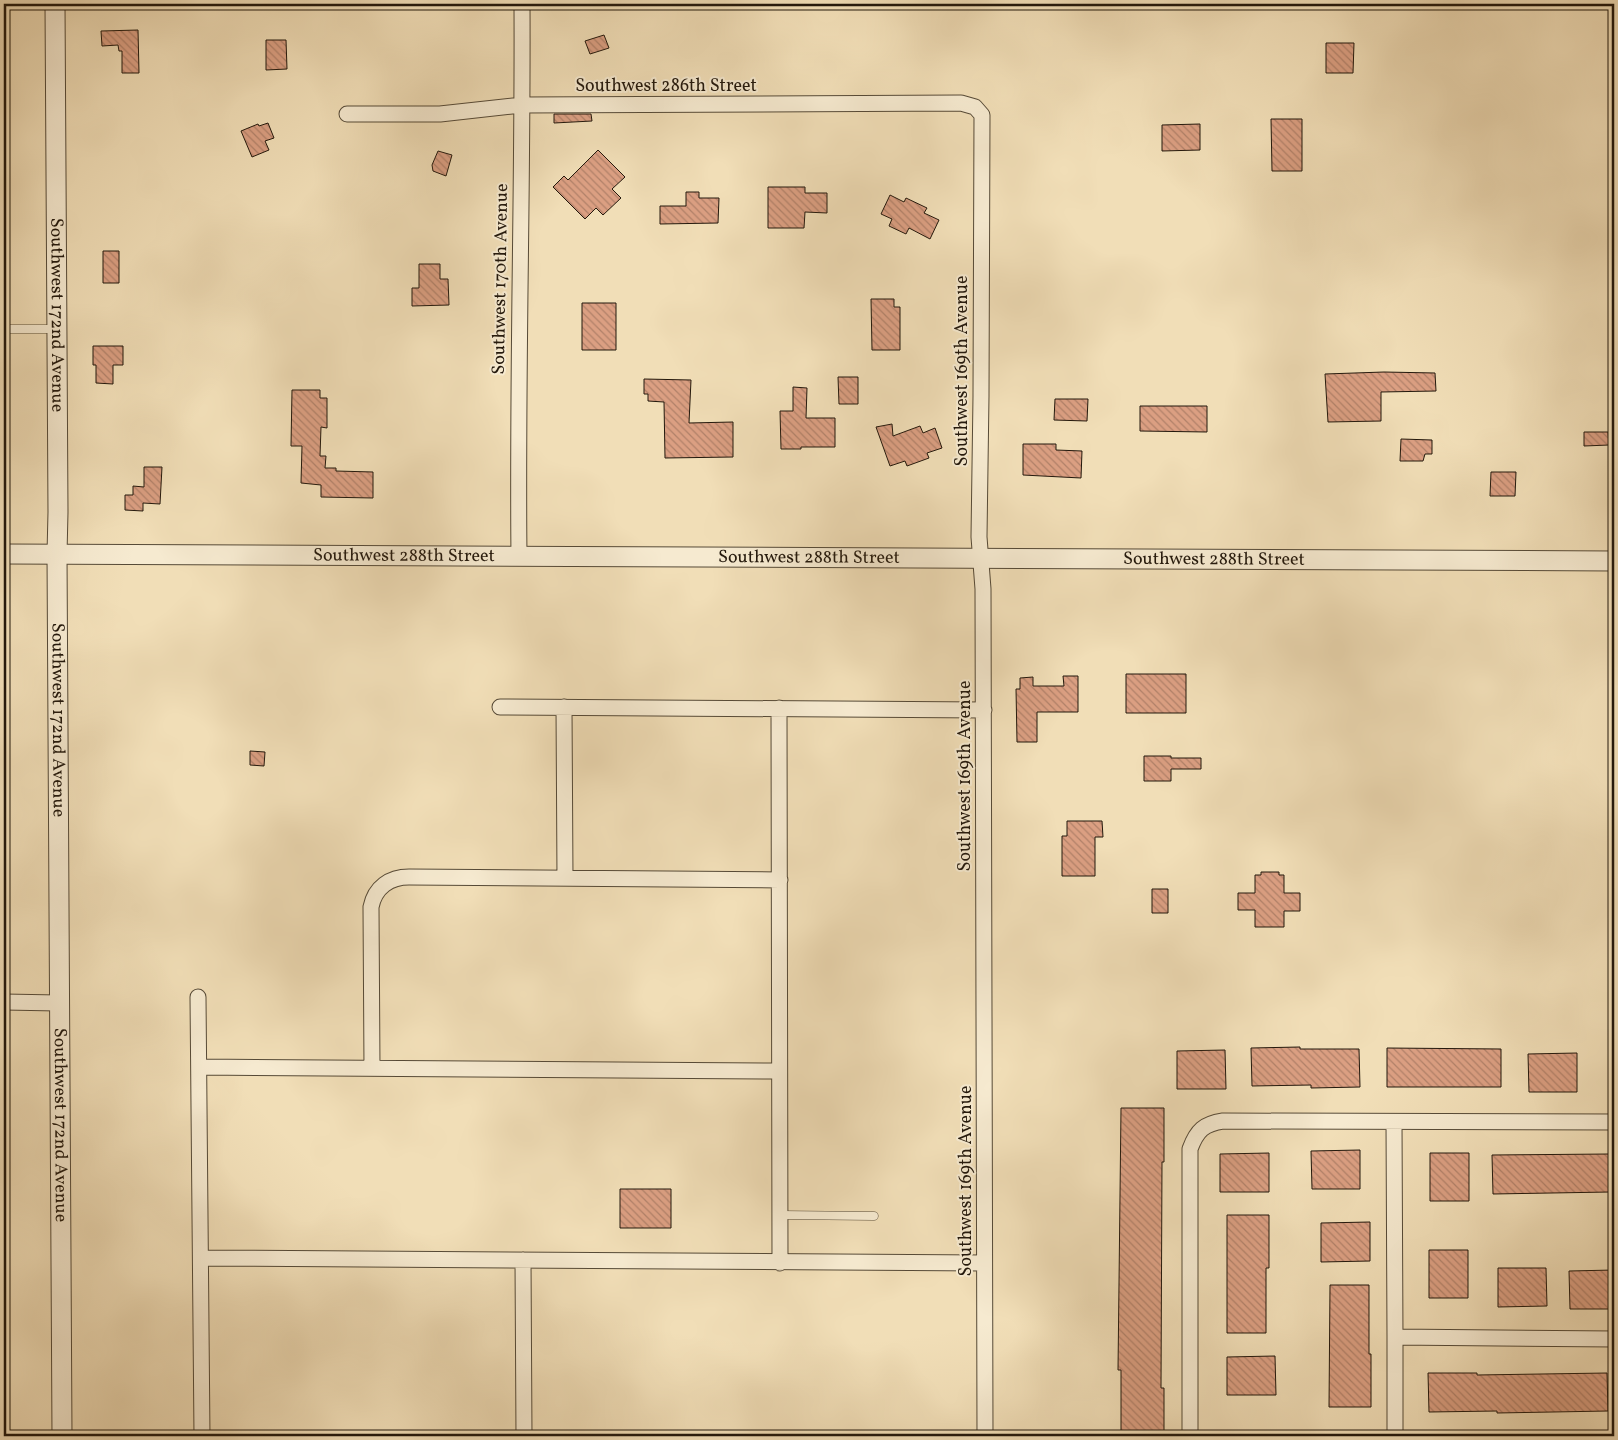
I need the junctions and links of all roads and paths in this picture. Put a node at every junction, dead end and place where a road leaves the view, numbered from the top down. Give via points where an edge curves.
1 (55, 4) edge
2 (522, 4) edge
3 (522, 105) junction
4 (347, 114) dead end
5 (982, 115) joint
6 (4, 329) edge
7 (58, 329) junction
8 (4, 554) edge
9 (57, 554) junction
10 (519, 556) junction
11 (980, 558) junction
12 (1614, 561) edge
13 (500, 707) dead end
14 (564, 707) junction
15 (779, 708) junction
16 (984, 710) junction
17 (565, 878) junction
18 (780, 880) junction
19 (198, 997) dead end
20 (4, 1002) edge
21 (58, 1003) junction
22 (199, 1067) junction
23 (372, 1068) junction
24 (779, 1071) junction
25 (1394, 1122) junction
26 (1614, 1122) edge
27 (780, 1215) junction
28 (874, 1216) dead end
29 (200, 1258) junction
30 (523, 1260) junction
31 (780, 1262) junction
32 (984, 1263) junction
33 (1394, 1337) junction
34 (1614, 1339) edge
35 (62, 1436) edge
36 (202, 1436) edge
37 (524, 1436) edge
38 (985, 1436) edge
39 (1190, 1436) edge
40 (1394, 1436) edge

1 - 7 street, Southwest 172nd Avenue
2 - 3 street, Southwest 170th Avenue
3 - 4 street, Southwest 286th Street via 440,114
3 - 5 street, Southwest 286th Street via 961,103 975,107
3 - 10 street, Southwest 170th Avenue
5 - 11 street, Southwest 169th Avenue
6 - 7 lane
7 - 9 street, Southwest 172nd Avenue
8 - 9 street, Southwest 288th Street
9 - 10 street, Southwest 288th Street
9 - 21 street, Southwest 172nd Avenue
10 - 11 street, Southwest 288th Street
11 - 12 street, Southwest 288th Street
11 - 16 street, Southwest 169th Avenue
13 - 14 street
14 - 15 street
14 - 17 street
15 - 16 street
15 - 18 street
16 - 32 street, Southwest 169th Avenue
17 - 18 street
17 - 23 street via 404,877 382,886 371,912
18 - 24 street
19 - 22 street
20 - 21 street
21 - 35 street, Southwest 172nd Avenue
22 - 23 street
22 - 29 street
23 - 24 street
24 - 27 street
25 - 26 street
25 - 33 street
25 - 39 street via 1223,1121 1210,1123 1194,1138 1190,1149
27 - 28 lane
27 - 31 street
29 - 30 street
29 - 36 street
30 - 31 street
30 - 37 street
31 - 32 street
32 - 38 street, Southwest 169th Avenue
33 - 34 street
33 - 40 street

